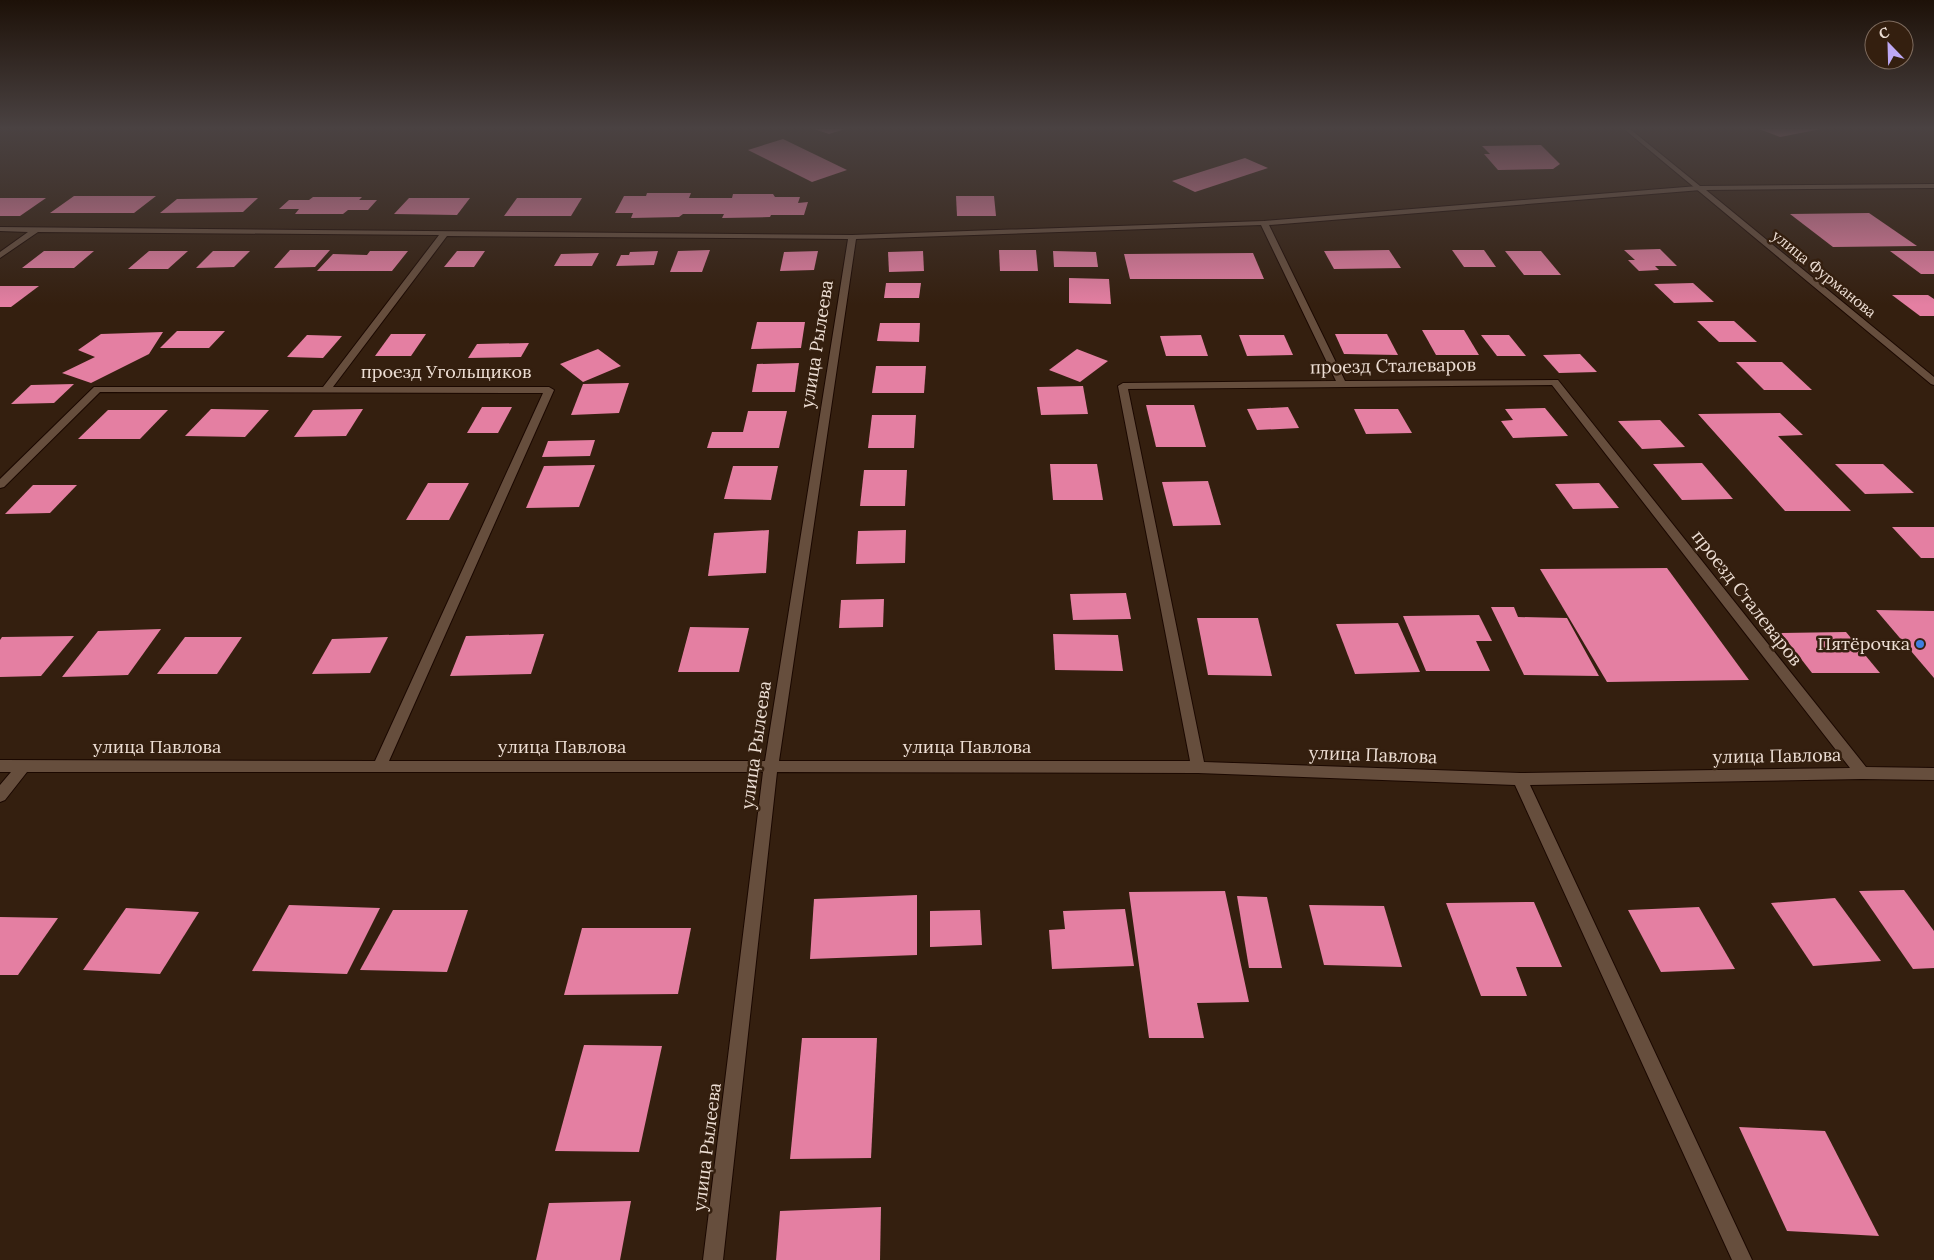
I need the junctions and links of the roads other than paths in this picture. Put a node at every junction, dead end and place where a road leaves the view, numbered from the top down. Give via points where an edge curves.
1 (1698, 188) junction
2 (1722, 188) edge
3 (1264, 223) junction
4 (0, 229) edge
5 (37, 229) junction
6 (444, 234) junction
7 (852, 237) junction
8 (0, 256) edge
9 (1934, 382) edge
10 (1342, 384) junction
11 (326, 389) junction
12 (0, 485) edge
13 (380, 765) junction
14 (0, 766) edge
15 (22, 766) junction
16 (771, 766) junction
17 (1198, 767) junction
18 (1862, 773) junction
19 (1934, 774) edge
20 (1520, 779) junction
21 (0, 796) edge
22 (713, 1260) edge
23 (1742, 1260) edge

1 - 2 street
1 - 3 street
1 - 9 street, улица Фурманова
3 - 7 street
3 - 10 street
4 - 5 street
5 - 6 street
5 - 8 street
6 - 7 street
6 - 11 street
7 - 16 street, улица Рылеева
10 - 17 street, проезд Сталеваров via 1123,386
10 - 18 street, проезд Сталеваров via 1555,382
11 - 12 street, проезд Угольщиков via 97,389
11 - 13 street, проезд Угольщиков via 549,390
13 - 15 street, улица Павлова
13 - 16 street, улица Павлова
14 - 15 street, улица Павлова
15 - 21 street
16 - 17 street, улица Павлова
16 - 22 street, улица Рылеева
17 - 20 street, улица Павлова
18 - 19 street, улица Павлова
18 - 20 street, улица Павлова
20 - 23 street

